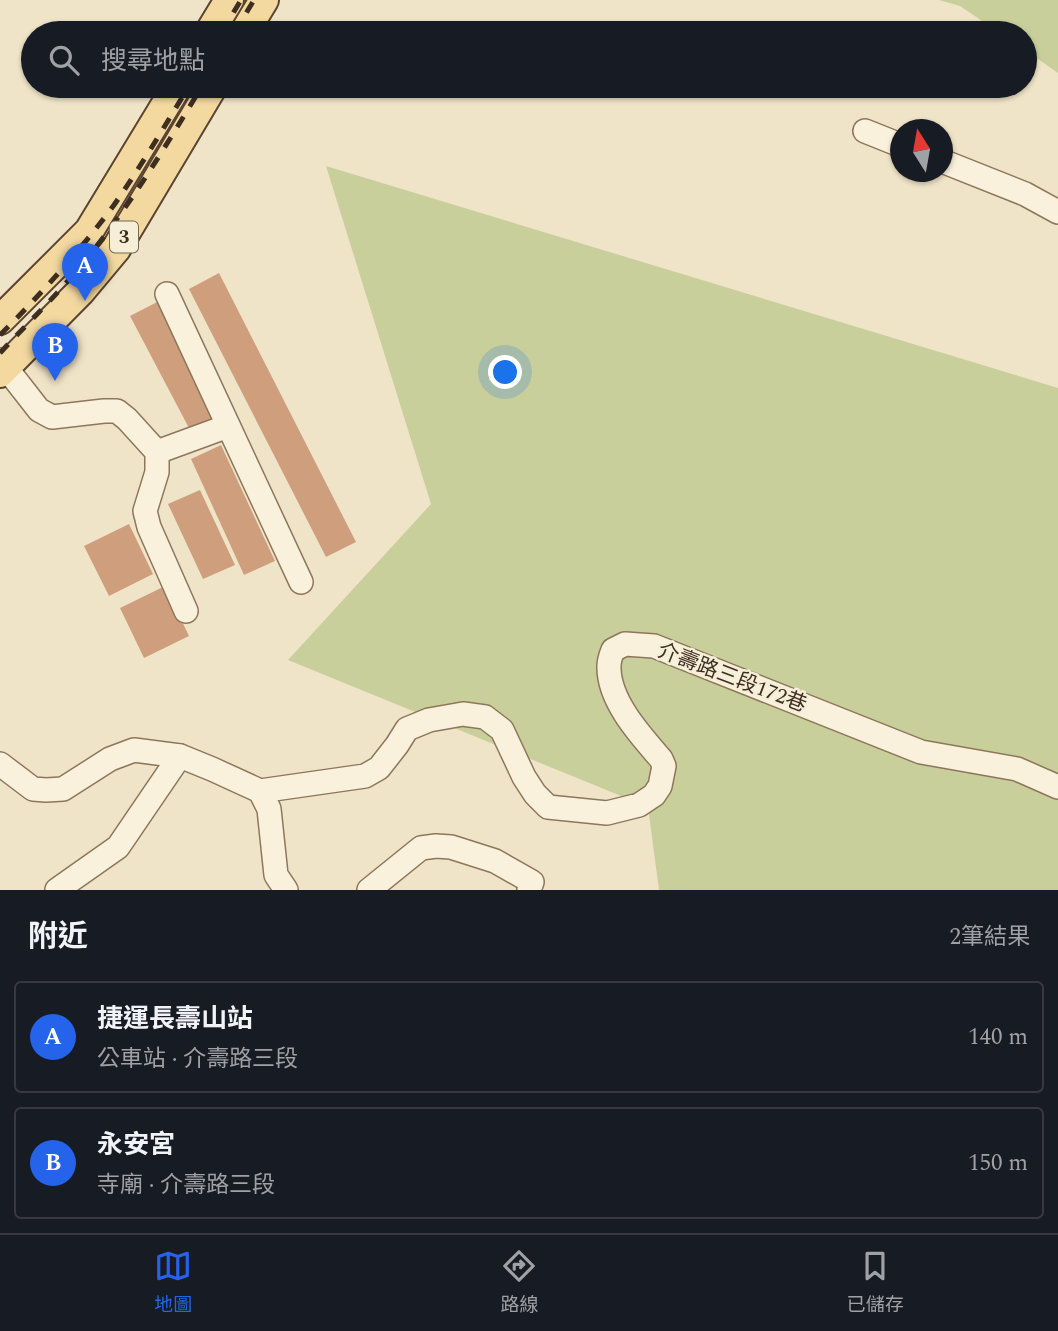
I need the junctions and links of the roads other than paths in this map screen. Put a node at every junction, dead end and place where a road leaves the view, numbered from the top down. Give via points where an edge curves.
1 (229, 0) edge
2 (264, 0) edge
3 (216, 21) edge
4 (251, 21) edge
5 (170, 98) edge
6 (206, 98) edge
7 (865, 131) dead end
8 (890, 141) edge
9 (953, 165) edge
10 (1058, 212) edge
11 (167, 294) dead end
12 (0, 320) edge
13 (2, 367) edge
14 (228, 426) junction
15 (157, 452) junction
16 (301, 582) dead end
17 (186, 611) dead end
18 (180, 756) junction
19 (0, 764) edge
20 (1058, 787) edge
21 (260, 792) junction
22 (57, 890) edge
23 (286, 890) edge
24 (369, 890) edge
25 (529, 890) edge

1 - 3 main road
2 - 4 main road
5 - 12 main road, 3 via 89,231
6 - 13 main road, 3 via 116,249 80,292
7 - 8 street
9 - 10 street
11 - 14 street
13 - 15 street via 39,410 52,417 117,411
14 - 15 street
14 - 16 street
15 - 17 street via 157,472 145,511
18 - 19 street via 134,750 110,759 63,789 33,789
18 - 21 street
18 - 22 street via 118,847
20 - 21 street, 介壽路三段172巷 via 1017,769 921,751 654,646 625,644 613,650 608,665 611,684 626,718 664,766 660,786 639,805 607,813 548,807 524,777 502,730 485,717 463,714 407,729 379,768 365,776
21 - 23 street via 269,809 276,875
24 - 25 street via 421,848 436,846 495,861 532,882

